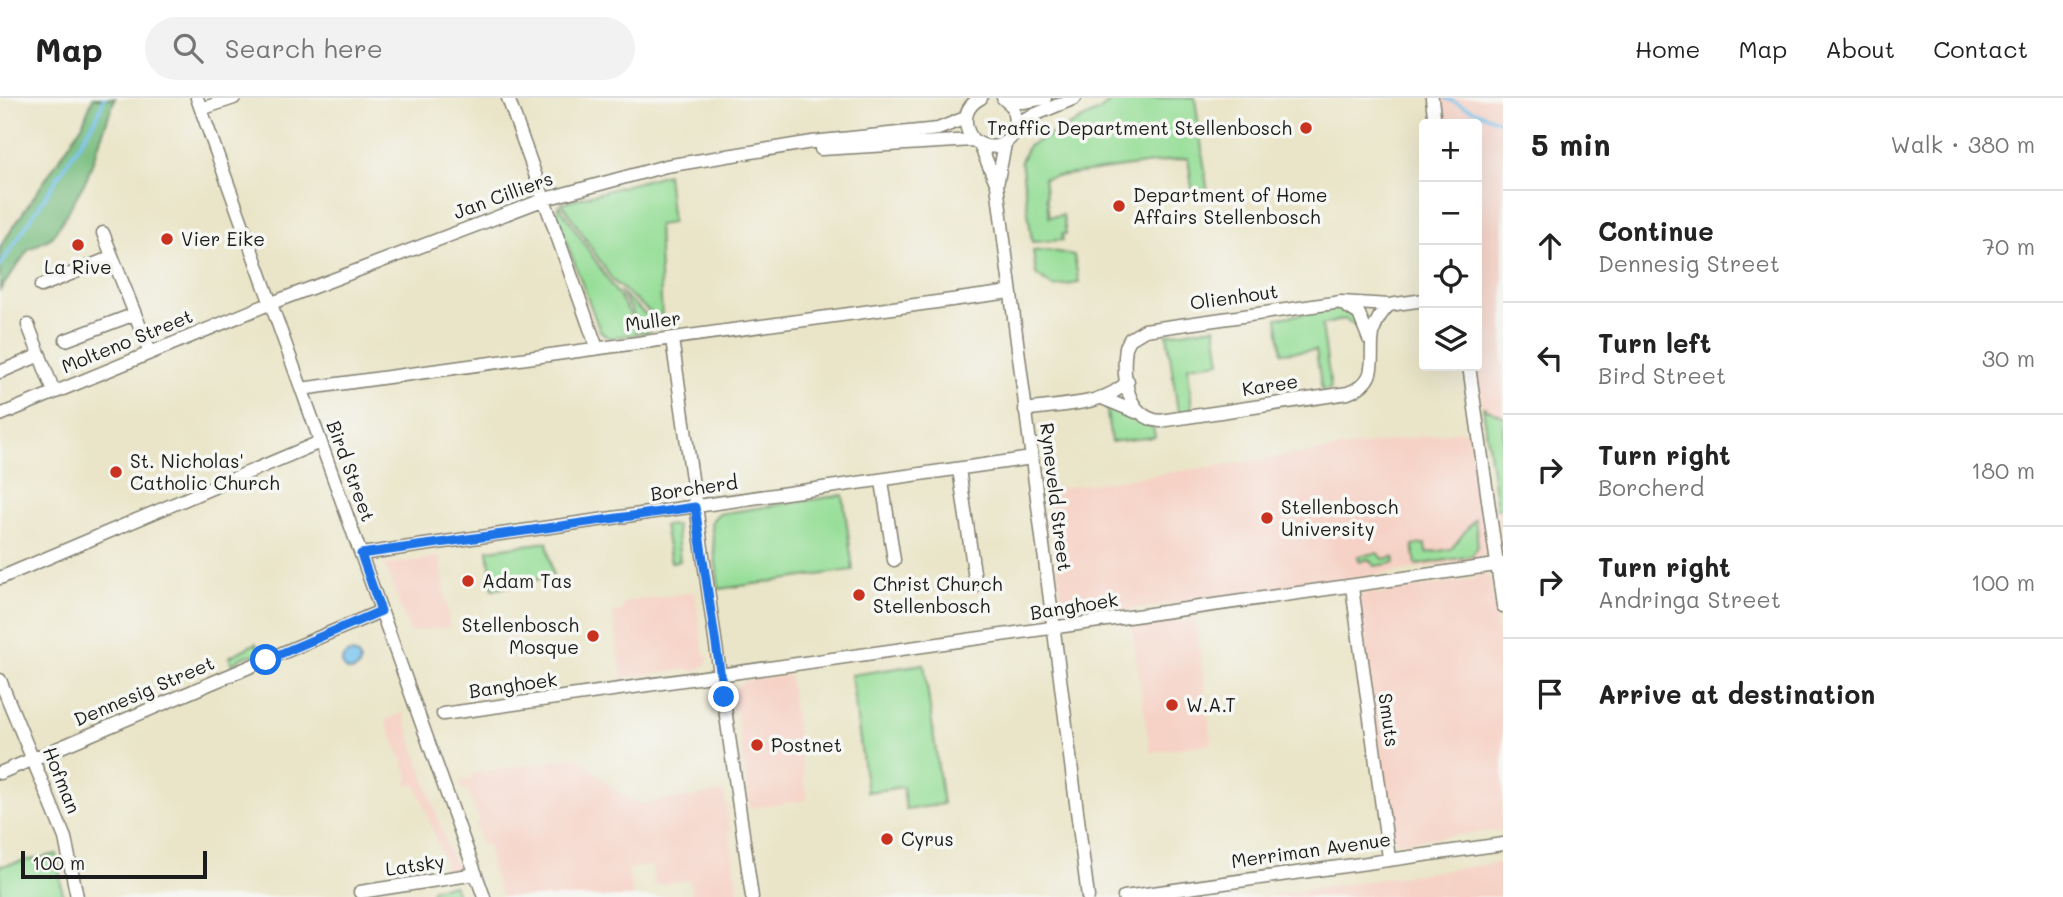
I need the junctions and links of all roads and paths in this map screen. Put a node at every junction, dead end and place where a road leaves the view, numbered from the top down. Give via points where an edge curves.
1 (234, 98) edge
2 (508, 98) edge
3 (1045, 98) edge
4 (1075, 98) edge
5 (1432, 98) edge
6 (977, 99) edge
7 (1005, 100) edge
8 (199, 104) edge
9 (965, 118) junction
10 (1434, 119) edge
11 (1017, 122) junction
12 (977, 143) junction
13 (1005, 144) junction
14 (758, 151) junction
15 (997, 185) junction
16 (545, 199) junction
17 (103, 233) dead end
18 (113, 257) junction
19 (41, 286) dead end
20 (1010, 292) junction
21 (1419, 301) edge
22 (1341, 302) junction
23 (269, 304) junction
24 (1389, 304) junction
25 (135, 314) junction
26 (28, 326) dead end
27 (671, 339) junction
28 (66, 340) dead end
29 (1370, 341) junction
30 (597, 348) junction
31 (150, 352) junction
32 (40, 355) junction
33 (1470, 371) edge
34 (0, 372) edge
35 (1128, 381) junction
36 (301, 389) junction
37 (54, 392) junction
38 (1102, 398) junction
39 (1025, 410) junction
40 (1136, 412) junction
41 (0, 415) edge
42 (320, 442) junction
43 (1032, 458) junction
44 (959, 469) junction
45 (882, 481) junction
46 (695, 507) junction
47 (361, 554) junction
48 (894, 560) dead end
49 (1500, 565) edge
50 (0, 578) edge
51 (976, 586) dead end
52 (1352, 587) junction
53 (1503, 606) edge
54 (381, 611) junction
55 (1054, 628) junction
56 (721, 677) junction
57 (0, 680) edge
58 (443, 714) dead end
59 (34, 759) junction
60 (0, 773) edge
61 (1503, 844) edge
62 (1389, 858) junction
63 (476, 874) junction
64 (360, 892) dead end
65 (77, 897) edge
66 (484, 897) edge
67 (752, 897) edge
68 (1088, 897) edge
69 (1124, 897) edge

1 - 8 street
2 - 16 street
3 - 7 street
4 - 11 street
5 - 10 street
6 - 9 street
7 - 11 street via 1013,107
8 - 23 street, Bird Street
9 - 12 street, Ryneveld Street
9 - 14 street, Jan Cilliers via 938,129
11 - 13 street, Ryneveld Street
12 - 13 street, Jan Cilliers
12 - 14 street, Jan Cilliers
12 - 15 street, Ryneveld Street
13 - 15 street, Ryneveld Street
14 - 16 street, Jan Cilliers via 646,170
15 - 20 street, Ryneveld Street
16 - 23 street, Jan Cilliers
16 - 30 street
17 - 18 street
18 - 19 street
18 - 25 street
20 - 27 street, Muller
20 - 39 street, Ryneveld Street
21 - 24 street
22 - 24 street, Olienhout
22 - 29 street, Karee via 1359,314
22 - 35 street, Olienhout via 1137,333 1126,347
23 - 31 street, Molteno Street
23 - 36 street, Bird Street
24 - 29 street, Karee via 1377,318
25 - 28 street
25 - 31 street
26 - 32 street
27 - 30 street, Muller
27 - 46 street
29 - 40 street, Karee via 1373,364 1369,378 1364,386 1348,393 1160,421
30 - 36 street, Muller
31 - 37 street, Molteno Street
32 - 34 street
32 - 37 street
33 - 49 street
35 - 38 street
35 - 40 street
36 - 42 street, Bird Street
37 - 41 street, Molteno Street
38 - 39 street
38 - 40 street, Karee
39 - 43 street, Ryneveld Street
42 - 47 street, Bird Street
42 - 50 street
43 - 44 street, Borcherd
43 - 55 street, Ryneveld Street
44 - 45 street, Borcherd
44 - 51 street
45 - 46 street, Borcherd
45 - 48 street
46 - 47 street, Borcherd
46 - 56 street
47 - 54 street, Bird Street
49 - 52 street, Banghoek
49 - 53 street
52 - 55 street, Banghoek
52 - 62 street, Smuts
54 - 59 street, Dennesig Street
54 - 63 street, Bird Street
55 - 56 street, Banghoek
55 - 68 street, Ryneveld Street
56 - 58 street, Banghoek
56 - 67 street
57 - 59 street, Hofman
59 - 60 street, Dennesig Street
59 - 65 street, Hofman via 69,849
61 - 62 street, Merriman Avenue
62 - 69 street, Merriman Avenue
63 - 64 street, Latsky
63 - 66 street, Bird Street

